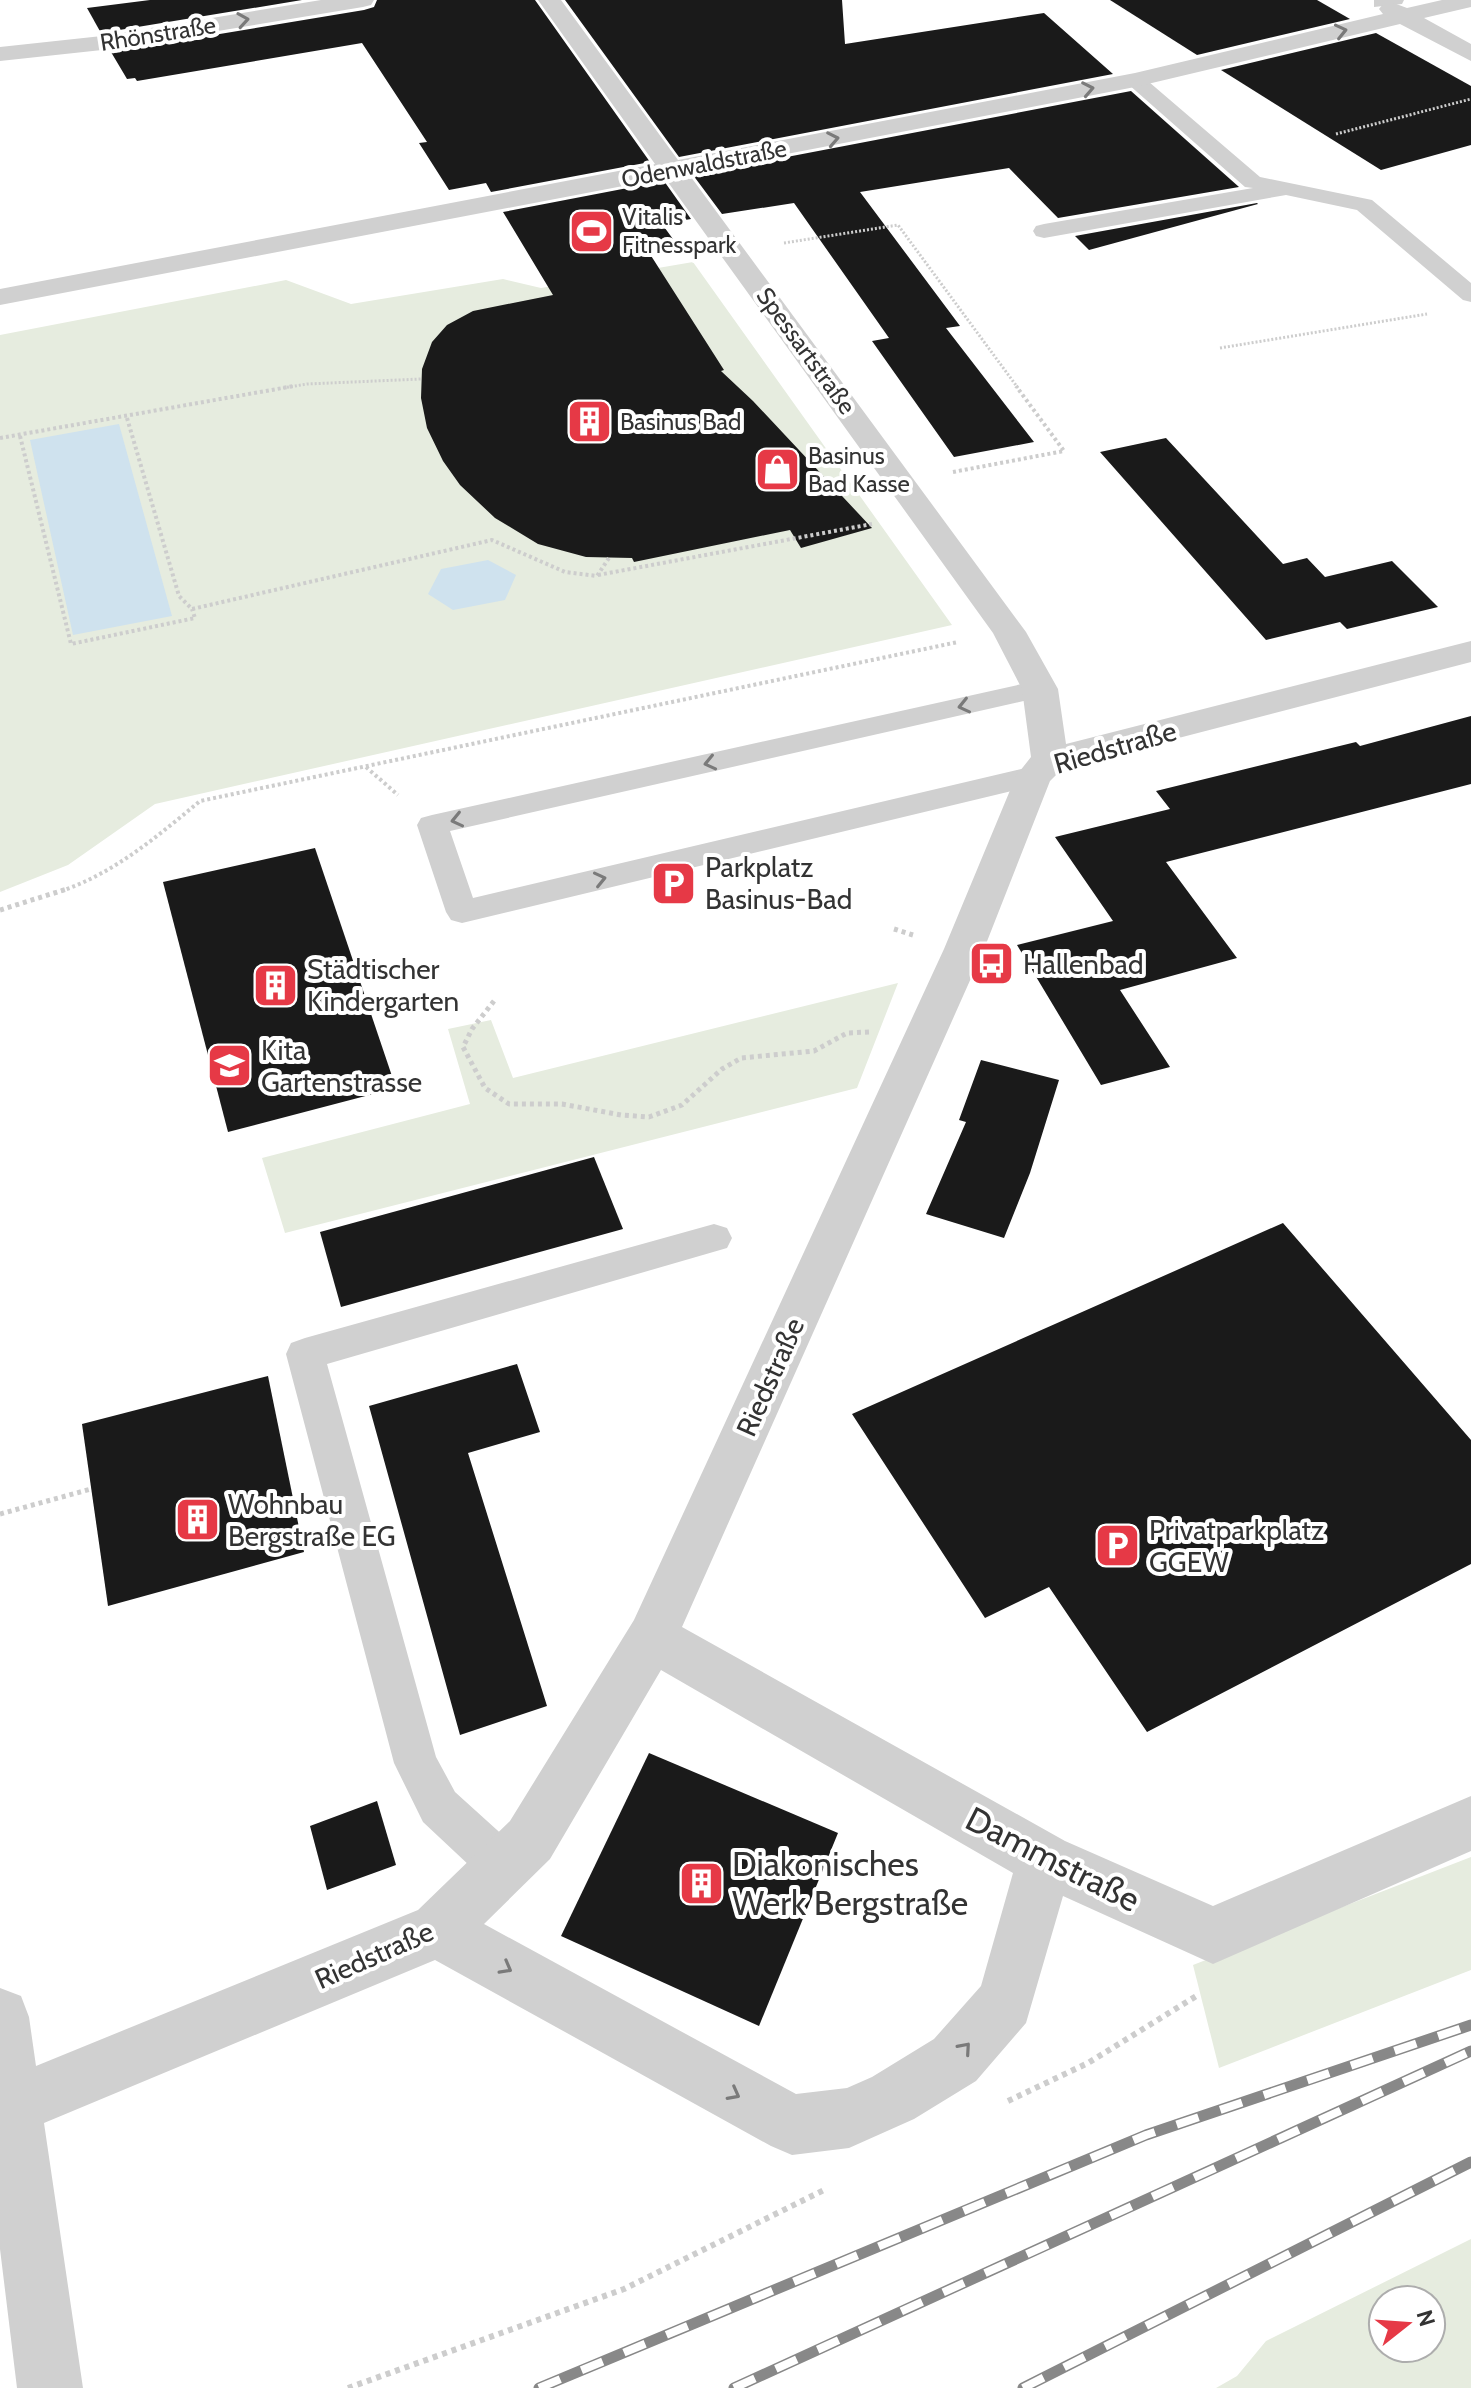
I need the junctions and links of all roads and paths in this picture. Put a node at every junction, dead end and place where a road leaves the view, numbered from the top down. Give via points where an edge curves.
1 (363, 0) edge
2 (549, 0) edge
3 (1471, 0) edge
4 (1389, 5) edge
5 (0, 54) edge
6 (1471, 54) edge
7 (1135, 80) junction
8 (1471, 99) edge
9 (1336, 134) dead end
10 (674, 170) junction
11 (1283, 190) junction
12 (1044, 231) dead end
13 (734, 251) junction
14 (1471, 295) edge
15 (0, 297) edge
16 (1440, 312) dead end
17 (1220, 348) dead end
18 (421, 379) dead end
19 (127, 418) junction
20 (20, 436) junction
21 (0, 438) edge
22 (901, 482) junction
23 (926, 515) junction
24 (609, 558) dead end
25 (597, 576) junction
26 (192, 609) junction
27 (1009, 632) junction
28 (1471, 651) edge
29 (1040, 689) junction
30 (1042, 768) junction
31 (0, 910) edge
32 (494, 1001) dead end
33 (913, 1061) junction
34 (714, 1238) dead end
35 (91, 1489) dead end
36 (0, 1514) edge
37 (652, 1637) junction
38 (1471, 1823) edge
39 (1045, 1860) junction
40 (503, 1866) junction
41 (438, 1930) junction
42 (1213, 1935) junction
43 (0, 2017) edge
44 (1004, 2102) dead end
45 (10, 2107) junction
46 (837, 2183) dead end
47 (50, 2388) edge
48 (348, 2388) edge

5 -> 1 street, Rhönstraße via 102,43
2 - 10 street, Spessartstraße
3 - 4 street, Odenwaldstraße
4 - 6 street
7 -> 4 street, Odenwaldstraße
10 -> 7 street, Odenwaldstraße
7 - 11 lane via 1253,182
8 - 9 path
10 - 13 street, Spessartstraße
10 - 15 street, Odenwaldstraße
11 - 12 lane
11 - 14 lane via 1364,205
13 - 22 street, Spessartstraße
13 - 22 path via 898,225 1064,451
16 - 17 path
18 - 19 path via 307,384
19 - 20 path
19 - 26 path via 179,596
20 - 21 path
20 - 26 path via 71,644 195,618
22 - 23 street, Spessartstraße
23 - 25 path
23 - 27 street, Spessartstraße
24 - 25 path
25 - 26 path via 565,572 492,540
27 - 29 street, Spessartstraße
27 - 31 path via 200,801 151,842 82,884
28 - 30 street, Riedstraße
29 - 30 street, Spessartstraße
29 -> 30 lane via 432,825 462,912
30 - 33 street, Riedstraße
32 - 33 path via 463,1047 484,1086 496,1099 518,1108 565,1103 636,1117 662,1115 681,1107 732,1062 748,1055 814,1051 835,1037 865,1030
33 - 37 street, Riedstraße
34 - 40 lane via 305,1354 416,1763 439,1807
35 - 36 path
37 - 39 street, Dammstraße
37 - 40 street, Riedstraße via 530,1840
38 - 42 street
41 -> 39 street via 792,2125 849,2118 955,2060 1005,2002
39 - 42 street, Dammstraße
40 - 41 street, Riedstraße
41 - 45 street, Riedstraße
42 - 44 path via 1215,1985 1088,2063
43 - 45 street
45 - 47 street
46 - 48 path via 624,2289

